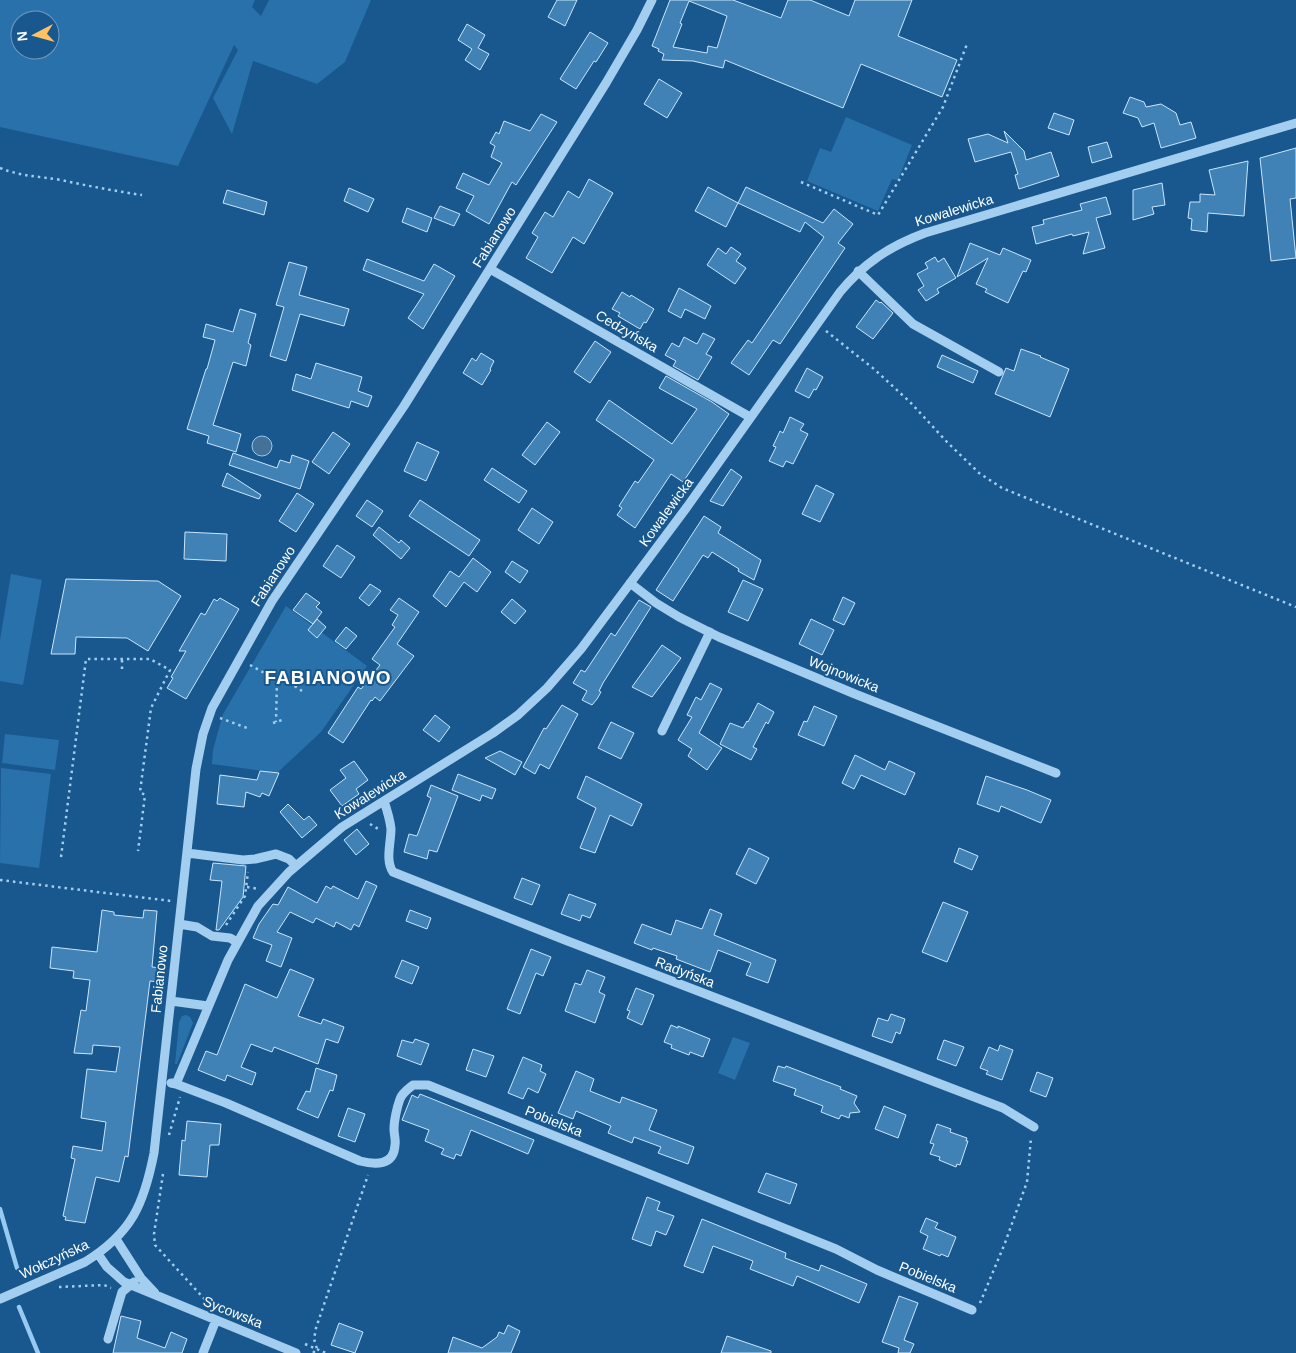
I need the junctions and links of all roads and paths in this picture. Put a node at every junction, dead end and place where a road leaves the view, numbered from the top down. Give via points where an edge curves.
1 (652, 0) edge
2 (967, 44) dead end
3 (1296, 123) edge
4 (0, 168) edge
5 (801, 182) dead end
6 (142, 195) dead end
7 (490, 268) junction
8 (858, 271) junction
9 (817, 323) junction
10 (999, 372) dead end
11 (750, 417) junction
12 (630, 583) junction
13 (1296, 607) edge
14 (710, 632) junction
15 (122, 659) junction
16 (122, 669) dead end
17 (295, 670) dead end
18 (245, 671) dead end
19 (277, 680) junction
20 (288, 681) junction
21 (302, 692) dead end
22 (222, 711) dead end
23 (220, 718) junction
24 (282, 720) dead end
25 (218, 724) dead end
26 (247, 728) dead end
27 (662, 731) dead end
28 (1056, 773) dead end
29 (384, 801) junction
30 (365, 821) dead end
31 (391, 829) junction
32 (138, 851) dead end
33 (187, 853) junction
34 (61, 856) dead end
35 (249, 860) junction
36 (296, 866) junction
37 (0, 880) edge
38 (182, 903) junction
39 (179, 924) junction
40 (218, 937) junction
41 (237, 942) junction
42 (171, 1001) junction
43 (208, 1006) junction
44 (162, 1082) junction
45 (180, 1085) junction
46 (1034, 1127) joint
47 (168, 1141) dead end
48 (370, 1164) junction
49 (163, 1173) dead end
50 (116, 1239) junction
51 (98, 1254) junction
52 (140, 1276) junction
53 (130, 1285) junction
54 (52, 1287) dead end
55 (122, 1292) junction
56 (159, 1297) junction
57 (0, 1299) edge
58 (972, 1310) joint
59 (204, 1315) junction
60 (216, 1320) junction
61 (108, 1339) dead end
62 (203, 1353) edge
63 (296, 1353) edge
64 (313, 1353) edge

1 - 7 street, Fabianowo via 624,54
2 - 5 path via 943,107 878,215
3 - 8 street, Kowalewicka via 925,233 893,246
4 - 6 path via 18,174
7 - 11 street, Cedzyńska
7 - 33 street, Fabianowo via 400,412 272,601 218,695 200,745
8 - 9 street, Kowalewicka
8 - 10 street via 913,324
9 - 11 street, Kowalewicka
9 - 13 path via 910,402 979,473 1002,488
11 - 12 street, Kowalewicka
12 - 14 street, Wojnowicka via 656,603
12 - 29 street, Kowalewicka via 569,664 518,715
14 - 27 street
14 - 28 street, Wojnowicka via 855,694
15 - 16 path
15 - 32 path via 150,660 170,670 151,708 140,792 145,796
15 - 34 path via 86,659
17 - 20 path
18 - 19 path via 248,664
19 - 20 path
19 - 24 path via 275,723
20 - 21 path
22 - 23 path
23 - 25 path
23 - 26 path
29 - 31 street, Radyńska
29 - 36 street, Kowalewicka via 342,827
30 - 31 path via 381,830
31 - 46 street, Radyńska via 390,868 393,872 1003,1108
33 - 35 street
33 - 38 street, Fabianowo
35 - 36 street via 276,854
35 - 40 path via 245,896
36 - 41 street, Kowalewicka via 258,906
37 - 38 path
38 - 39 street, Fabianowo
39 - 40 street via 197,927
39 - 42 street, Fabianowo
40 - 41 street
41 - 43 street, Kowalewicka
42 - 43 street
42 - 44 street, Fabianowo
43 - 45 street, Kowalewicka
44 - 45 street
44 - 50 street, Fabianowo via 147,1188 131,1220
45 - 47 path
45 - 48 street
46 - 58 path via 1022,1197 982,1301
48 - 58 street, Pobielska via 385,1162 396,1146 394,1128 400,1099 405,1091 413,1085 428,1085 836,1249
48 - 64 path via 316,1328 314,1340 317,1349
49 - 59 path via 155,1245 209,1304
50 - 51 street, Wołczyńska
50 - 52 street, Sycowska
51 - 53 street, Sycowska via 106,1267
51 - 57 street, Wołczyńska
52 - 53 street
52 - 56 street, Sycowska
53 - 55 street
53 - 56 street, Sycowska
54 - 55 path via 104,1285
55 - 61 street
56 - 59 street, Sycowska
59 - 60 street, Sycowska
60 - 62 street
60 - 63 street, Sycowska

